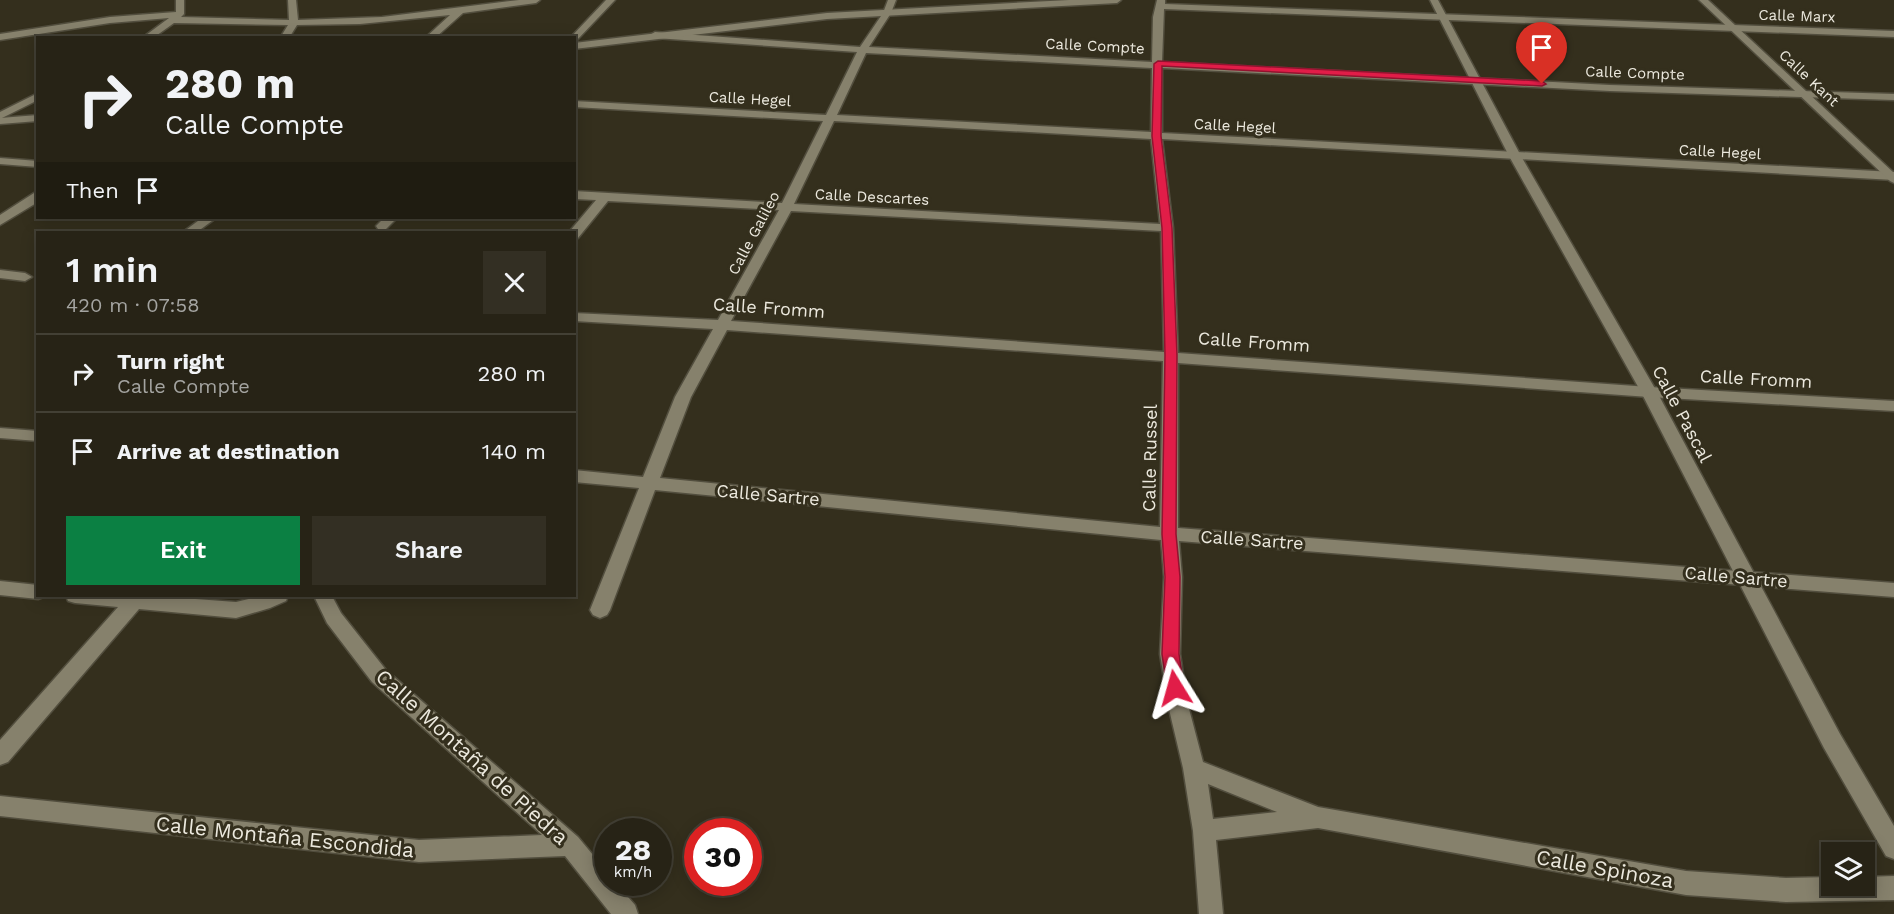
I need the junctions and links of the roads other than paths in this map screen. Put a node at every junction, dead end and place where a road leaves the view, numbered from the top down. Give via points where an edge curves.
1 (180, 0) edge
2 (292, 0) edge
3 (536, 0) edge
4 (611, 0) edge
5 (1117, 0) edge
6 (1434, 0) edge
7 (1703, 0) edge
8 (1027, 3) edge
9 (1161, 3) edge
10 (890, 6) edge
11 (460, 11) junction
12 (176, 17) junction
13 (1443, 18) junction
14 (294, 23) junction
15 (1734, 29) junction
16 (1894, 34) edge
17 (655, 35) junction
18 (150, 36) edge
19 (285, 36) edge
20 (431, 36) edge
21 (576, 36) edge
22 (0, 37) edge
23 (576, 46) edge
24 (863, 50) junction
25 (1158, 64) junction
26 (1474, 80) junction
27 (1804, 93) junction
28 (36, 97) edge
29 (1894, 97) edge
30 (576, 104) edge
31 (0, 116) edge
32 (36, 118) edge
33 (831, 118) junction
34 (0, 121) edge
35 (1156, 136) junction
36 (1515, 156) junction
37 (0, 160) edge
38 (36, 164) edge
39 (1893, 177) edge
40 (576, 195) edge
41 (36, 197) edge
42 (605, 197) junction
43 (786, 208) junction
44 (208, 219) edge
45 (0, 221) edge
46 (1167, 228) junction
47 (190, 231) edge
48 (576, 233) edge
49 (0, 274) edge
50 (25, 277) dead end
51 (576, 317) edge
52 (723, 324) junction
53 (1171, 355) junction
54 (1649, 392) junction
55 (1894, 406) edge
56 (0, 433) edge
57 (36, 436) edge
58 (576, 476) edge
59 (650, 484) junction
60 (1169, 534) junction
61 (1746, 577) junction
62 (0, 588) edge
63 (1894, 590) edge
64 (36, 592) edge
65 (85, 597) edge
66 (277, 597) edge
67 (324, 597) edge
68 (134, 602) junction
69 (600, 610) dead end
70 (0, 755) edge
71 (1194, 768) junction
72 (0, 806) edge
73 (1318, 818) junction
74 (1204, 831) junction
75 (570, 845) junction
76 (1894, 848) edge
77 (1894, 888) edge
78 (626, 914) edge
79 (1211, 914) edge

1 - 12 street
2 - 14 street
3 - 11 street
4 - 21 street
5 - 8 street
6 - 13 street, Calle Pascal
7 - 15 street, Calle Kant
8 - 10 street
9 - 13 street, Calle Marx
9 - 25 street, Calle Russel
10 - 17 street
10 - 24 street, Calle Galileo
11 - 14 street
11 - 20 street
12 - 14 street
12 - 18 street
12 - 22 street via 98,22
13 - 15 street, Calle Marx
13 - 26 street, Calle Pascal
14 - 19 street
15 - 16 street, Calle Marx
15 - 27 street, Calle Kant
17 - 23 street
17 - 24 street, Calle Compte
24 - 25 street, Calle Compte
24 - 33 street, Calle Galileo
25 - 26 street, Calle Compte
25 - 35 street, Calle Russel
26 - 27 street, Calle Compte
26 - 36 street, Calle Pascal
27 - 29 street, Calle Compte
27 - 39 street, Calle Kant
28 - 31 street
30 - 33 street, Calle Hegel
32 - 34 street
33 - 35 street, Calle Hegel
33 - 43 street, Calle Galileo
35 - 36 street, Calle Hegel
35 - 46 street, Calle Russel
36 - 39 street, Calle Hegel
36 - 54 street, Calle Pascal
37 - 38 street
40 - 42 street, Calle Descartes
41 - 45 street
42 - 43 street, Calle Descartes
42 - 48 street
43 - 46 street, Calle Descartes
43 - 52 street, Calle Galileo
44 - 47 street
46 - 53 street, Calle Russel
49 - 50 street
51 - 52 street, Calle Fromm
52 - 53 street, Calle Fromm
52 - 59 street, Calle Galileo via 683,397
53 - 54 street, Calle Fromm
53 - 60 street, Calle Russel
54 - 55 street, Calle Fromm
54 - 61 street, Calle Pascal
56 - 57 street
58 - 59 street, Calle Sartre
59 - 60 street, Calle Sartre
59 - 69 street, Calle Galileo
60 - 61 street, Calle Sartre
60 - 71 street, Calle Russel via 1173,577 1170,654
61 - 63 street, Calle Sartre
61 - 76 street, Calle Pascal via 1832,741
62 - 64 street
65 - 68 street
66 - 68 street via 236,610
67 - 75 street, Calle Montaña de Piedra via 334,618 379,676
68 - 70 street
71 - 73 street, Calle Spinoza
71 - 74 street, Calle Russel
72 - 75 street, Calle Montaña Escondida via 419,851
73 - 74 street, Calle Spinoza
73 - 77 street, Calle Spinoza via 1686,883 1786,890
74 - 79 street, Calle Russel
75 - 78 street, Calle Montaña de Piedra

